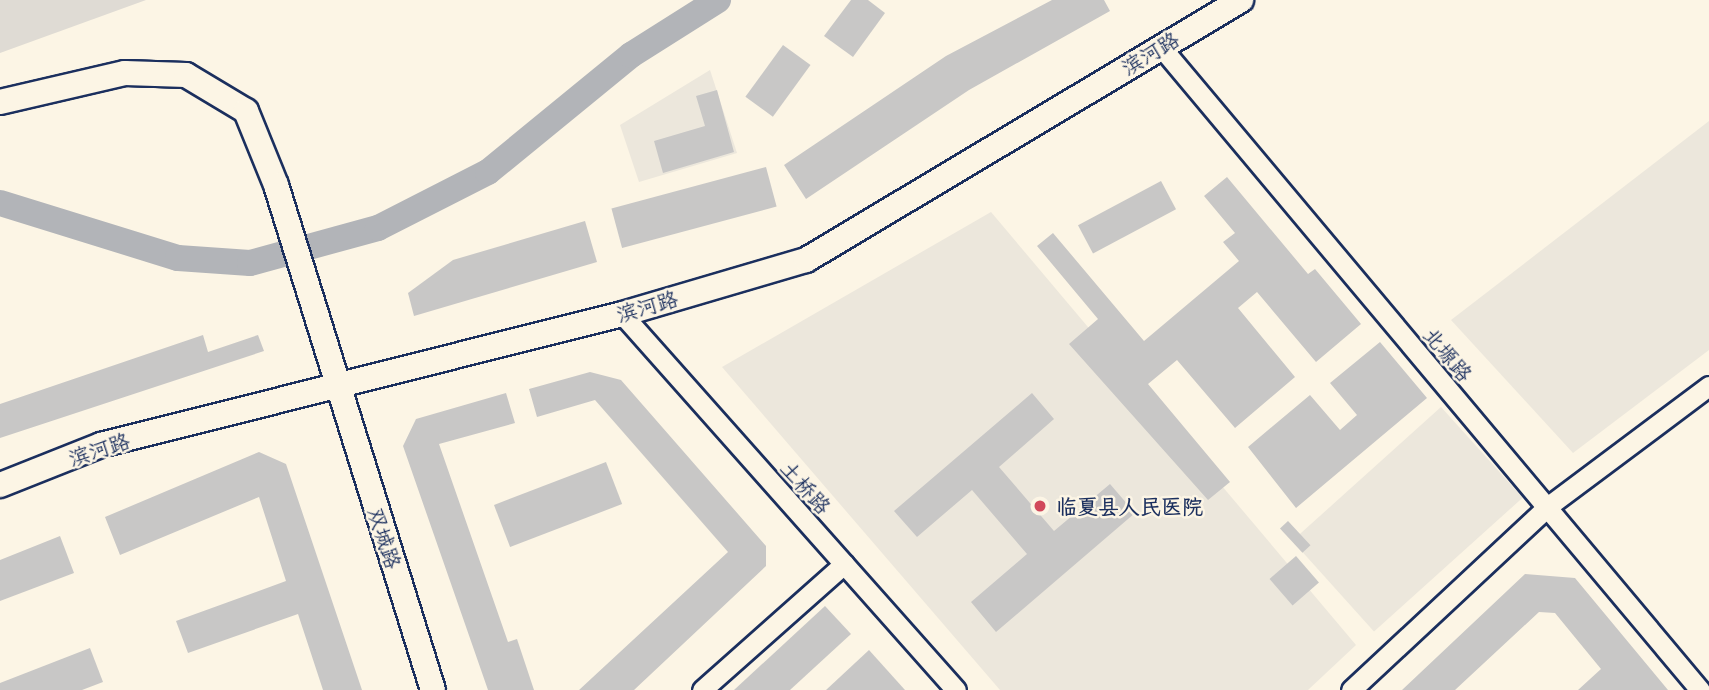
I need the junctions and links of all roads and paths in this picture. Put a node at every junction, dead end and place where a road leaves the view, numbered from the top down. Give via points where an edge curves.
1 (1241, 0) edge
2 (1161, 47) junction
3 (0, 102) edge
4 (622, 314) junction
5 (337, 386) junction
6 (1709, 386) edge
7 (0, 485) edge
8 (1546, 507) junction
9 (844, 564) junction
10 (433, 690) edge
11 (702, 690) edge
12 (956, 690) edge
13 (1351, 690) edge
14 (1700, 690) edge

1 - 2 main road, 滨河路
2 - 4 main road, 滨河路 via 806,260
2 - 8 street, 北塬路
3 - 5 main road, 双城路 via 125,73 186,75 246,111 284,209
4 - 5 main road, 滨河路
4 - 9 street, 土桥路
5 - 7 main road, 滨河路 via 101,445
5 - 10 main road, 双城路
6 - 8 street
8 - 13 street
8 - 14 street, 北塬路
9 - 11 street
9 - 12 street, 土桥路

